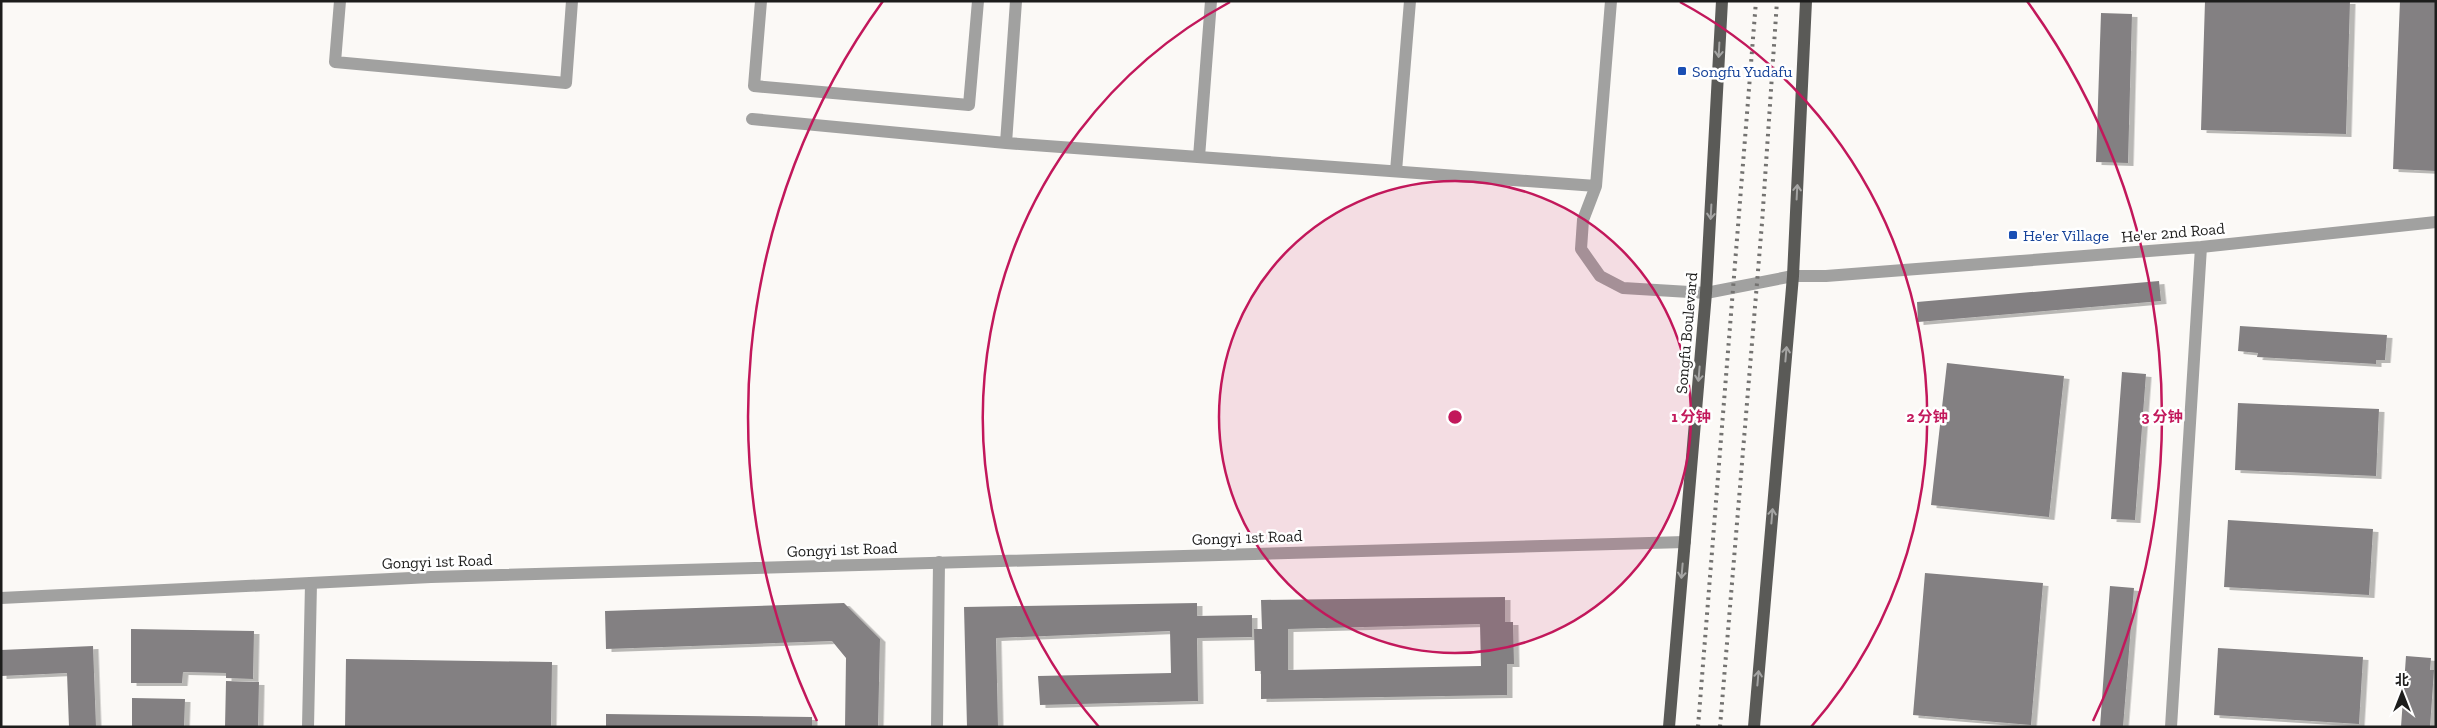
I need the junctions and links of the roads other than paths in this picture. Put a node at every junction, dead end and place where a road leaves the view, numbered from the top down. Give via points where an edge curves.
1 (340, 1) edge
2 (572, 1) edge
3 (761, 1) edge
4 (978, 1) edge
5 (1016, 1) edge
6 (1212, 1) edge
7 (1410, 1) edge
8 (1611, 1) edge
9 (1722, 1) edge
10 (1806, 1) edge
11 (752, 118) dead end
12 (1006, 143) junction
13 (1199, 157) junction
14 (1396, 171) junction
15 (1596, 186) junction
16 (2436, 222) edge
17 (2201, 247) junction
18 (1793, 276) junction
19 (1706, 292) junction
20 (1685, 542) junction
21 (939, 562) junction
22 (311, 583) junction
23 (1, 598) edge
24 (308, 727) edge
25 (937, 727) edge
26 (1669, 727) edge
27 (1754, 727) edge
28 (2170, 727) edge

1 - 2 street via 335,62 566,83
3 - 4 street via 754,86 969,105
5 - 12 street
6 - 13 street
7 - 14 street
8 - 15 street, He'er 2nd Road
9 -> 19 main road, Songfu Boulevard
18 -> 10 main road
11 - 12 street
12 - 13 street
13 - 14 street
14 - 15 street
15 - 19 street, He'er 2nd Road via 1582,220 1581,249 1600,276 1623,288
16 - 17 street, He'er 2nd Road
17 - 18 street, He'er 2nd Road
17 - 28 street
18 - 19 street, He'er 2nd Road
27 -> 18 main road
19 -> 20 main road, Songfu Boulevard
20 - 21 street, Gongyi 1st Road
20 -> 26 main road, Songfu Boulevard
21 - 22 street, Gongyi 1st Road
21 - 25 street
22 - 23 street, Gongyi 1st Road
22 - 24 street

